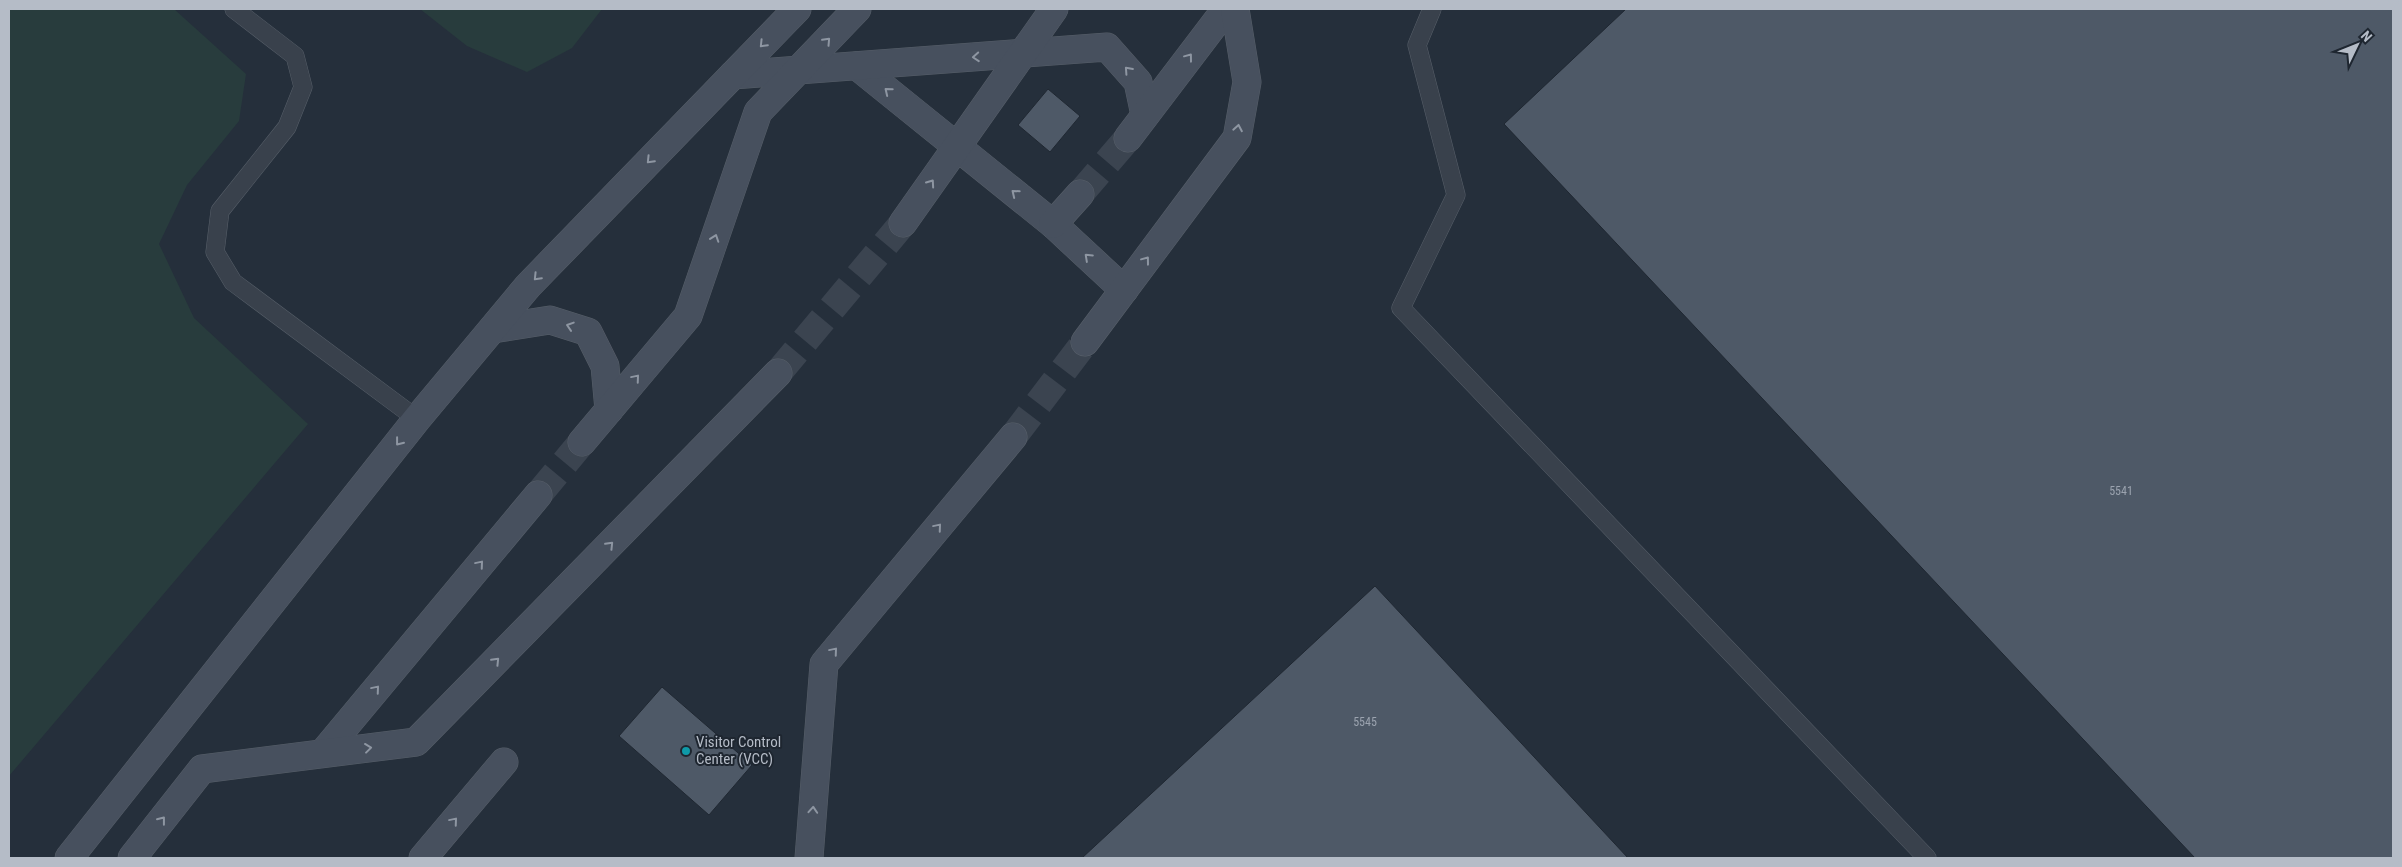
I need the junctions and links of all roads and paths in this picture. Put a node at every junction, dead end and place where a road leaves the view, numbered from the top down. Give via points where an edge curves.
1 (234, 9) edge
2 (797, 9) edge
3 (857, 9) edge
4 (1054, 9) edge
5 (1226, 9) edge
6 (1235, 9) edge
7 (1432, 9) edge
8 (1022, 54) junction
9 (857, 66) junction
10 (798, 71) junction
11 (733, 75) junction
12 (1145, 115) junction
13 (1128, 138) tunnel mouth
14 (957, 146) junction
15 (1080, 194) tunnel mouth
16 (903, 223) tunnel mouth
17 (1053, 224) junction
18 (1124, 290) junction
19 (493, 329) junction
20 (1085, 342) tunnel mouth
21 (778, 373) tunnel mouth
22 (609, 410) junction
23 (417, 419) junction
24 (1013, 437) tunnel mouth
25 (582, 442) tunnel mouth
26 (538, 495) tunnel mouth
27 (322, 753) junction
28 (504, 762) dead end
29 (69, 858) edge
30 (132, 858) edge
31 (423, 858) edge
32 (809, 858) edge
33 (1927, 858) edge

1 - 23 lane via 294,56 302,87 287,127 220,211 215,252 233,282
2 -> 11 street
10 -> 3 street
4 - 8 street
12 -> 5 street
18 -> 6 street via 1237,138 1247,82
7 - 33 lane via 1417,45 1456,195 1401,308
8 -> 9 street
12 -> 8 street via 1138,82 1107,47
8 - 14 street
9 - 10 street
14 -> 9 street
10 - 11 street
22 -> 10 street via 688,316 758,112
11 -> 19 street via 528,286
12 - 13 street
16 -> 14 street
17 -> 14 street
15 - 17 street
18 -> 17 street
18 - 20 street
22 -> 19 street via 605,366 588,332 550,320
19 - 23 street
27 -> 21 street via 416,742
22 - 25 street
23 -> 29 street
32 -> 24 street via 824,664
27 -> 26 street
30 -> 27 street via 202,769
31 -> 28 street

